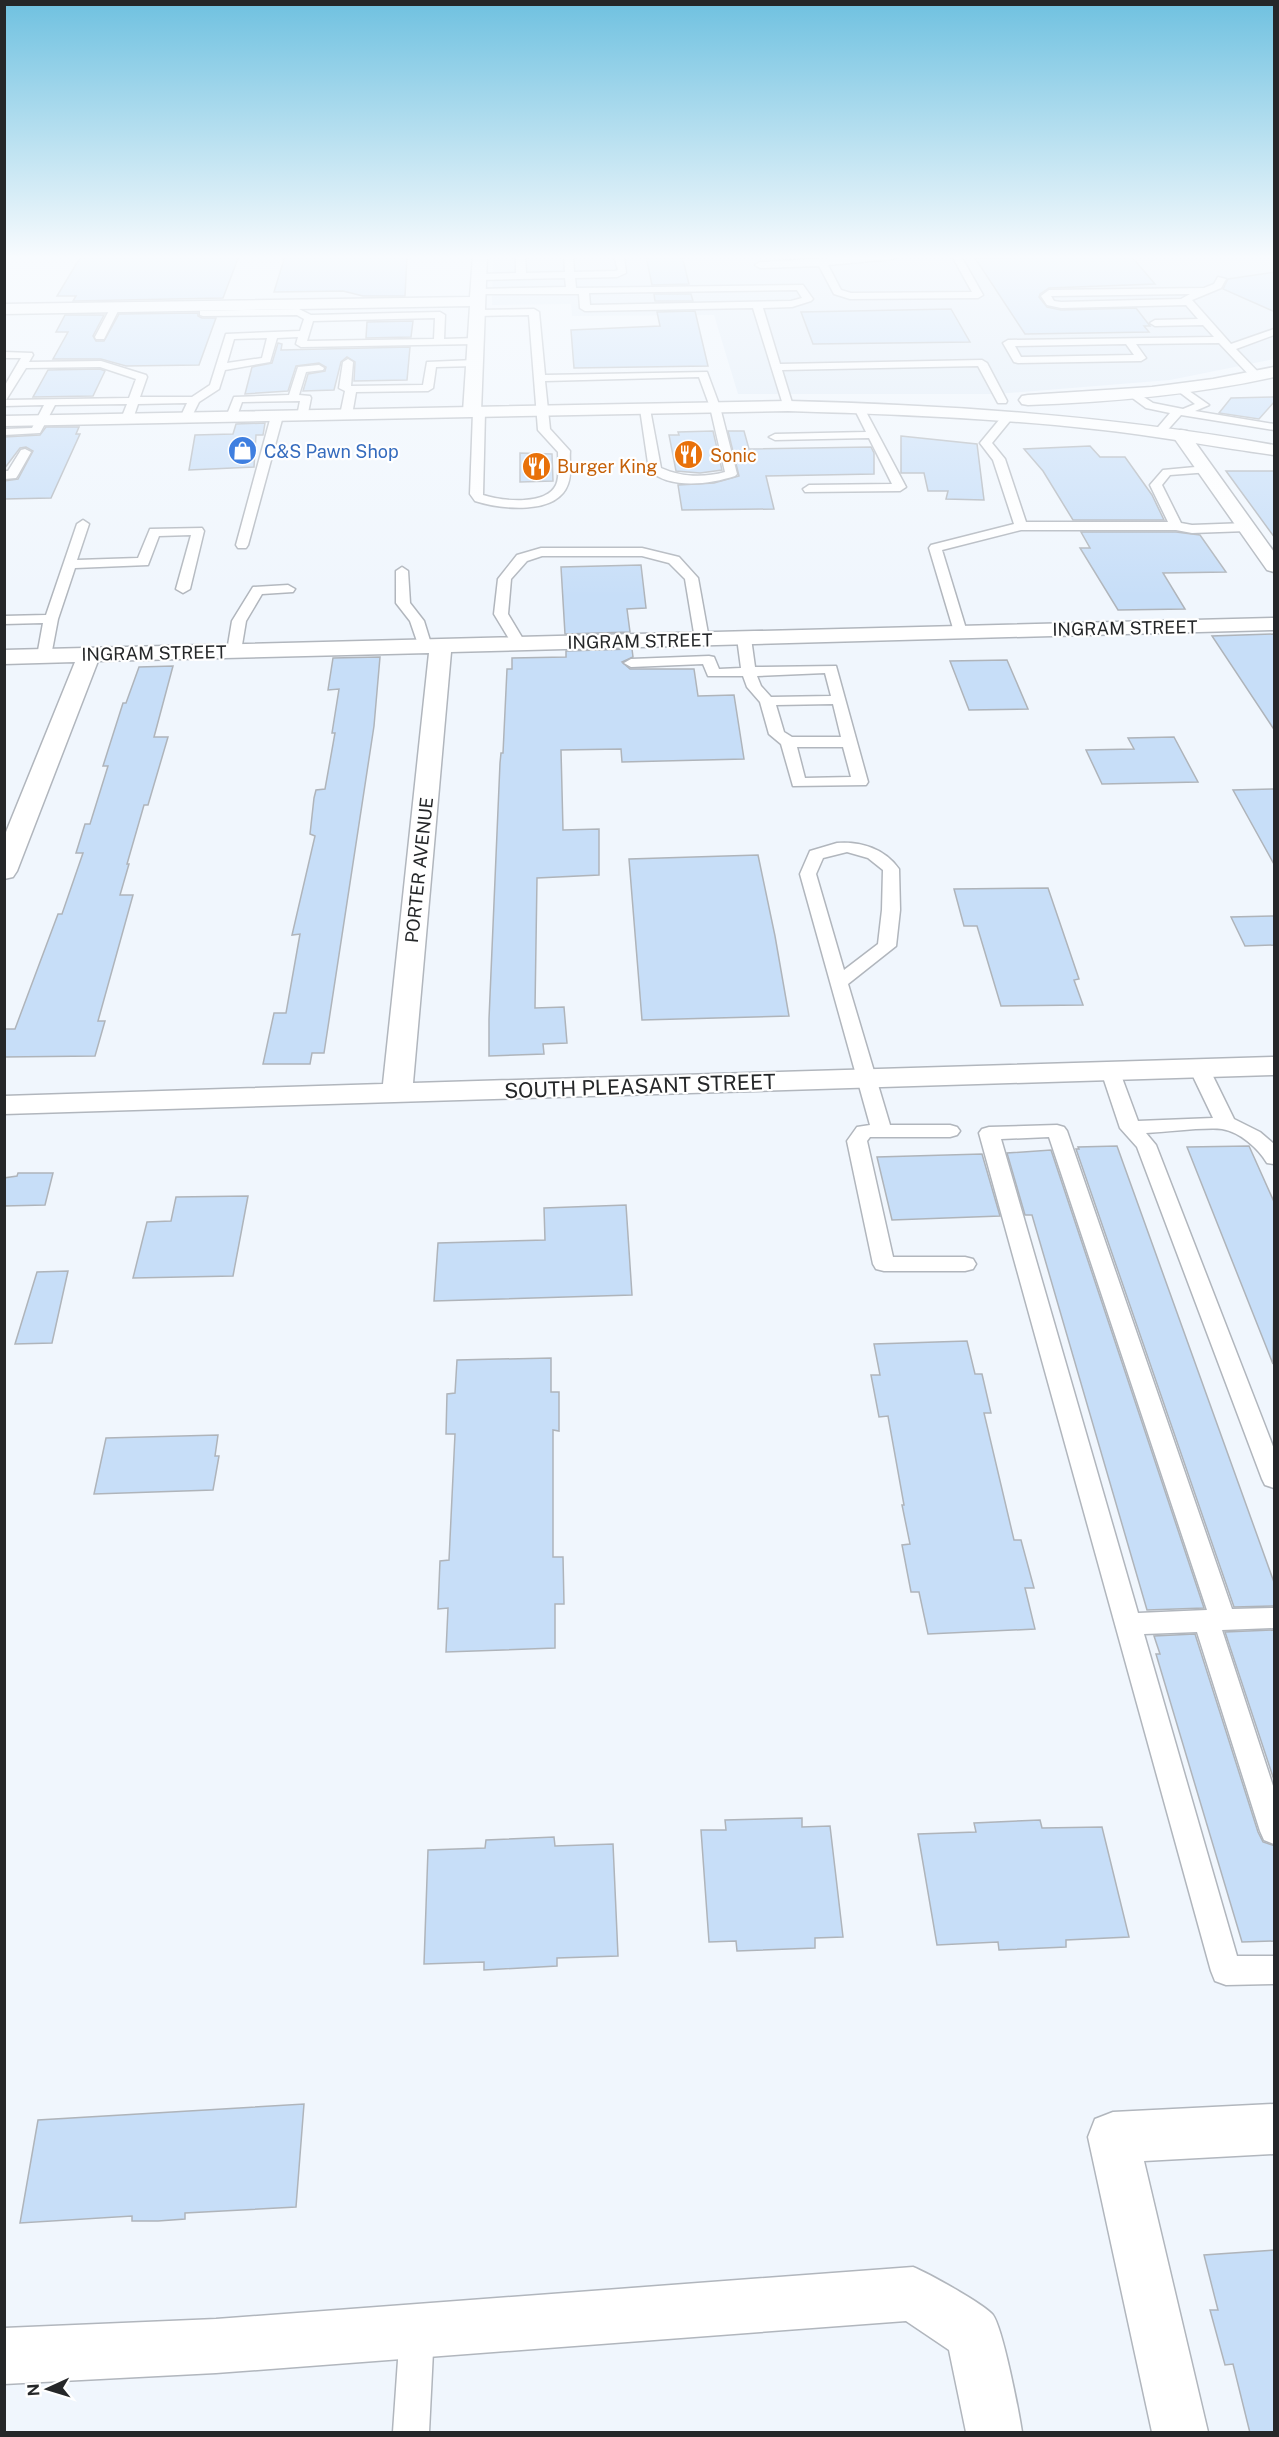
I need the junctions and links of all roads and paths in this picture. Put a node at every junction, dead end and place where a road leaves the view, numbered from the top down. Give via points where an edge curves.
1 (19, 370) edge
2 (119, 370) edge
3 (222, 370) edge
4 (302, 370) edge
5 (347, 370) edge
6 (430, 370) edge
7 (475, 370) edge
8 (538, 370) edge
9 (777, 370) edge
10 (985, 370) edge
11 (1250, 370) edge
12 (1275, 372) edge
13 (1256, 376) junction
14 (539, 378) junction
15 (695, 387) dead end
16 (707, 387) junction
17 (1182, 389) junction
18 (351, 390) junction
19 (226, 393) junction
20 (1132, 394) junction
21 (4, 398) edge
22 (293, 398) junction
23 (1073, 398) junction
24 (134, 400) junction
25 (194, 400) junction
26 (90, 401) junction
27 (427, 401) junction
28 (51, 402) junction
29 (4, 403) edge
30 (1204, 405) junction
31 (788, 406) junction
32 (715, 407) junction
33 (852, 407) junction
34 (1005, 408) junction
35 (645, 409) junction
36 (542, 411) junction
37 (1178, 411) junction
38 (476, 412) junction
39 (346, 415) junction
40 (1275, 415) edge
41 (277, 416) junction
42 (303, 416) junction
43 (232, 417) junction
44 (186, 418) junction
45 (1048, 418) junction
46 (127, 419) junction
47 (42, 420) junction
48 (81, 420) junction
49 (4, 421) edge
50 (1275, 427) edge
51 (4, 432) edge
52 (1159, 432) junction
53 (873, 435) junction
54 (1181, 435) junction
55 (775, 437) dead end
56 (1274, 448) edge
57 (25, 452) dead end
58 (1206, 470) junction
59 (4, 475) edge
60 (809, 489) dead end
61 (83, 524) dead end
62 (1021, 526) junction
63 (1176, 526) junction
64 (1247, 527) junction
65 (243, 545) dead end
66 (70, 564) junction
67 (1275, 566) edge
68 (402, 571) dead end
69 (183, 589) dead end
70 (288, 590) dead end
71 (51, 619) junction
72 (4, 620) edge
73 (1275, 624) edge
74 (960, 632) junction
75 (744, 638) junction
76 (702, 639) junction
77 (519, 644) junction
78 (433, 646) junction
79 (234, 651) junction
80 (89, 655) junction
81 (44, 656) junction
82 (4, 657) edge
83 (631, 663) dead end
84 (749, 672) junction
85 (839, 700) junction
86 (767, 701) junction
87 (788, 742) junction
88 (850, 742) junction
89 (4, 871) edge
90 (839, 983) junction
91 (1275, 1066) edge
92 (1199, 1068) junction
93 (1111, 1071) junction
94 (867, 1078) junction
95 (397, 1093) junction
96 (4, 1105) edge
97 (1226, 1123) junction
98 (1130, 1128) junction
99 (882, 1131) junction
100 (950, 1131) dead end
101 (1275, 1158) edge
102 (965, 1264) dead end
103 (1275, 1479) edge
104 (1275, 1618) edge
105 (1215, 1620) junction
106 (1127, 1624) junction
107 (1275, 1830) edge
108 (1275, 1970) edge
109 (1275, 2129) edge
110 (417, 2331) junction
111 (4, 2356) edge
112 (411, 2433) edge
113 (994, 2433) edge
114 (1180, 2433) edge

1 - 21 lane
2 - 24 lane via 142,377
3 - 19 lane
4 - 22 lane
5 - 18 lane via 344,388
6 - 27 lane
7 - 38 main road
8 - 14 lane
9 - 31 lane
10 - 34 lane
11 - 13 lane
12 - 13 main road
13 - 17 main road
14 - 16 lane via 703,374
14 - 36 lane via 546,390
15 - 16 lane
16 - 32 lane
17 - 20 main road
17 - 30 lane
18 - 27 lane
18 - 39 lane
19 - 22 lane
19 - 25 lane
19 - 43 lane
20 - 23 main road
20 - 37 lane via 1149,406
22 - 42 lane via 306,398
23 - 34 main road
23 - 45 main road
24 - 25 lane
24 - 26 lane
24 - 46 lane
25 - 44 lane
26 - 28 lane
26 - 48 lane
27 - 38 main road
27 - 39 main road
28 - 29 lane
28 - 47 lane
30 - 37 lane
30 - 40 lane
31 - 32 main road
31 - 33 main road
32 - 35 main road
32 - 35 lane via 731,474 715,480 668,477 655,470
33 - 34 main road
33 - 53 lane
34 - 45 main road
34 - 62 lane via 986,443 999,459
35 - 36 main road
36 - 38 main road
36 - 38 lane via 544,430 564,451 562,484 558,492 536,503 489,503 476,494
37 - 50 lane
37 - 52 lane
39 - 42 main road
41 - 42 main road
41 - 43 main road
41 - 65 lane
43 - 44 main road
44 - 46 main road
45 - 52 main road
46 - 48 main road
47 - 48 main road
47 - 49 main road
47 - 51 lane via 36,431
52 - 54 main road
53 - 55 lane
53 - 60 lane via 900,488
54 - 56 main road
54 - 58 main road
57 - 59 lane via 12,475
58 - 63 lane via 1167,472 1156,485
58 - 64 main road
61 - 66 lane
62 - 63 lane
62 - 74 lane via 935,548
63 - 64 lane
64 - 67 main road
66 - 69 lane via 143,562 154,532 198,531
66 - 71 lane
68 - 78 lane via 403,603
70 - 79 lane via 258,590 239,621
71 - 72 lane
71 - 81 lane
73 - 74 main road, INGRAM STREET
74 - 75 main road, INGRAM STREET
75 - 76 main road, INGRAM STREET
75 - 84 lane
76 - 77 main road, INGRAM STREET
76 - 77 lane via 691,578 674,560 642,552 541,552 522,558 505,579 501,614
77 - 78 main road, INGRAM STREET
78 - 79 main road, INGRAM STREET
78 - 95 main road, PORTER AVENUE
79 - 80 main road, INGRAM STREET
80 - 81 main road, INGRAM STREET
80 - 89 main road
81 - 82 main road, INGRAM STREET
83 - 84 lane via 709,660 713,673
84 - 85 lane via 831,669
84 - 86 lane via 753,687
85 - 86 lane
85 - 88 lane
86 - 87 lane via 777,734
87 - 88 lane
87 - 88 lane via 799,783 860,782
90 - 90 lane via 887,946 891,910 891,869 875,853 850,847 816,855 808,874
90 - 94 lane
91 - 92 main road, SOUTH PLEASANT STREET
92 - 93 main road, SOUTH PLEASANT STREET
92 - 97 lane
93 - 94 main road, SOUTH PLEASANT STREET
93 - 98 lane
94 - 95 main road, SOUTH PLEASANT STREET
94 - 99 lane
95 - 96 main road, SOUTH PLEASANT STREET
97 - 98 lane
97 - 101 lane via 1250,1134
98 - 103 lane via 1146,1146
99 - 100 lane
99 - 102 lane via 864,1131 857,1140 884,1264
104 - 105 lane
105 - 106 lane
105 - 106 lane via 1057,1131 989,1133
105 - 107 lane
106 - 108 lane via 1226,1971
109 - 114 main road via 1113,2137
110 - 111 main road
110 - 112 lane
110 - 113 main road via 913,2294 973,2334

